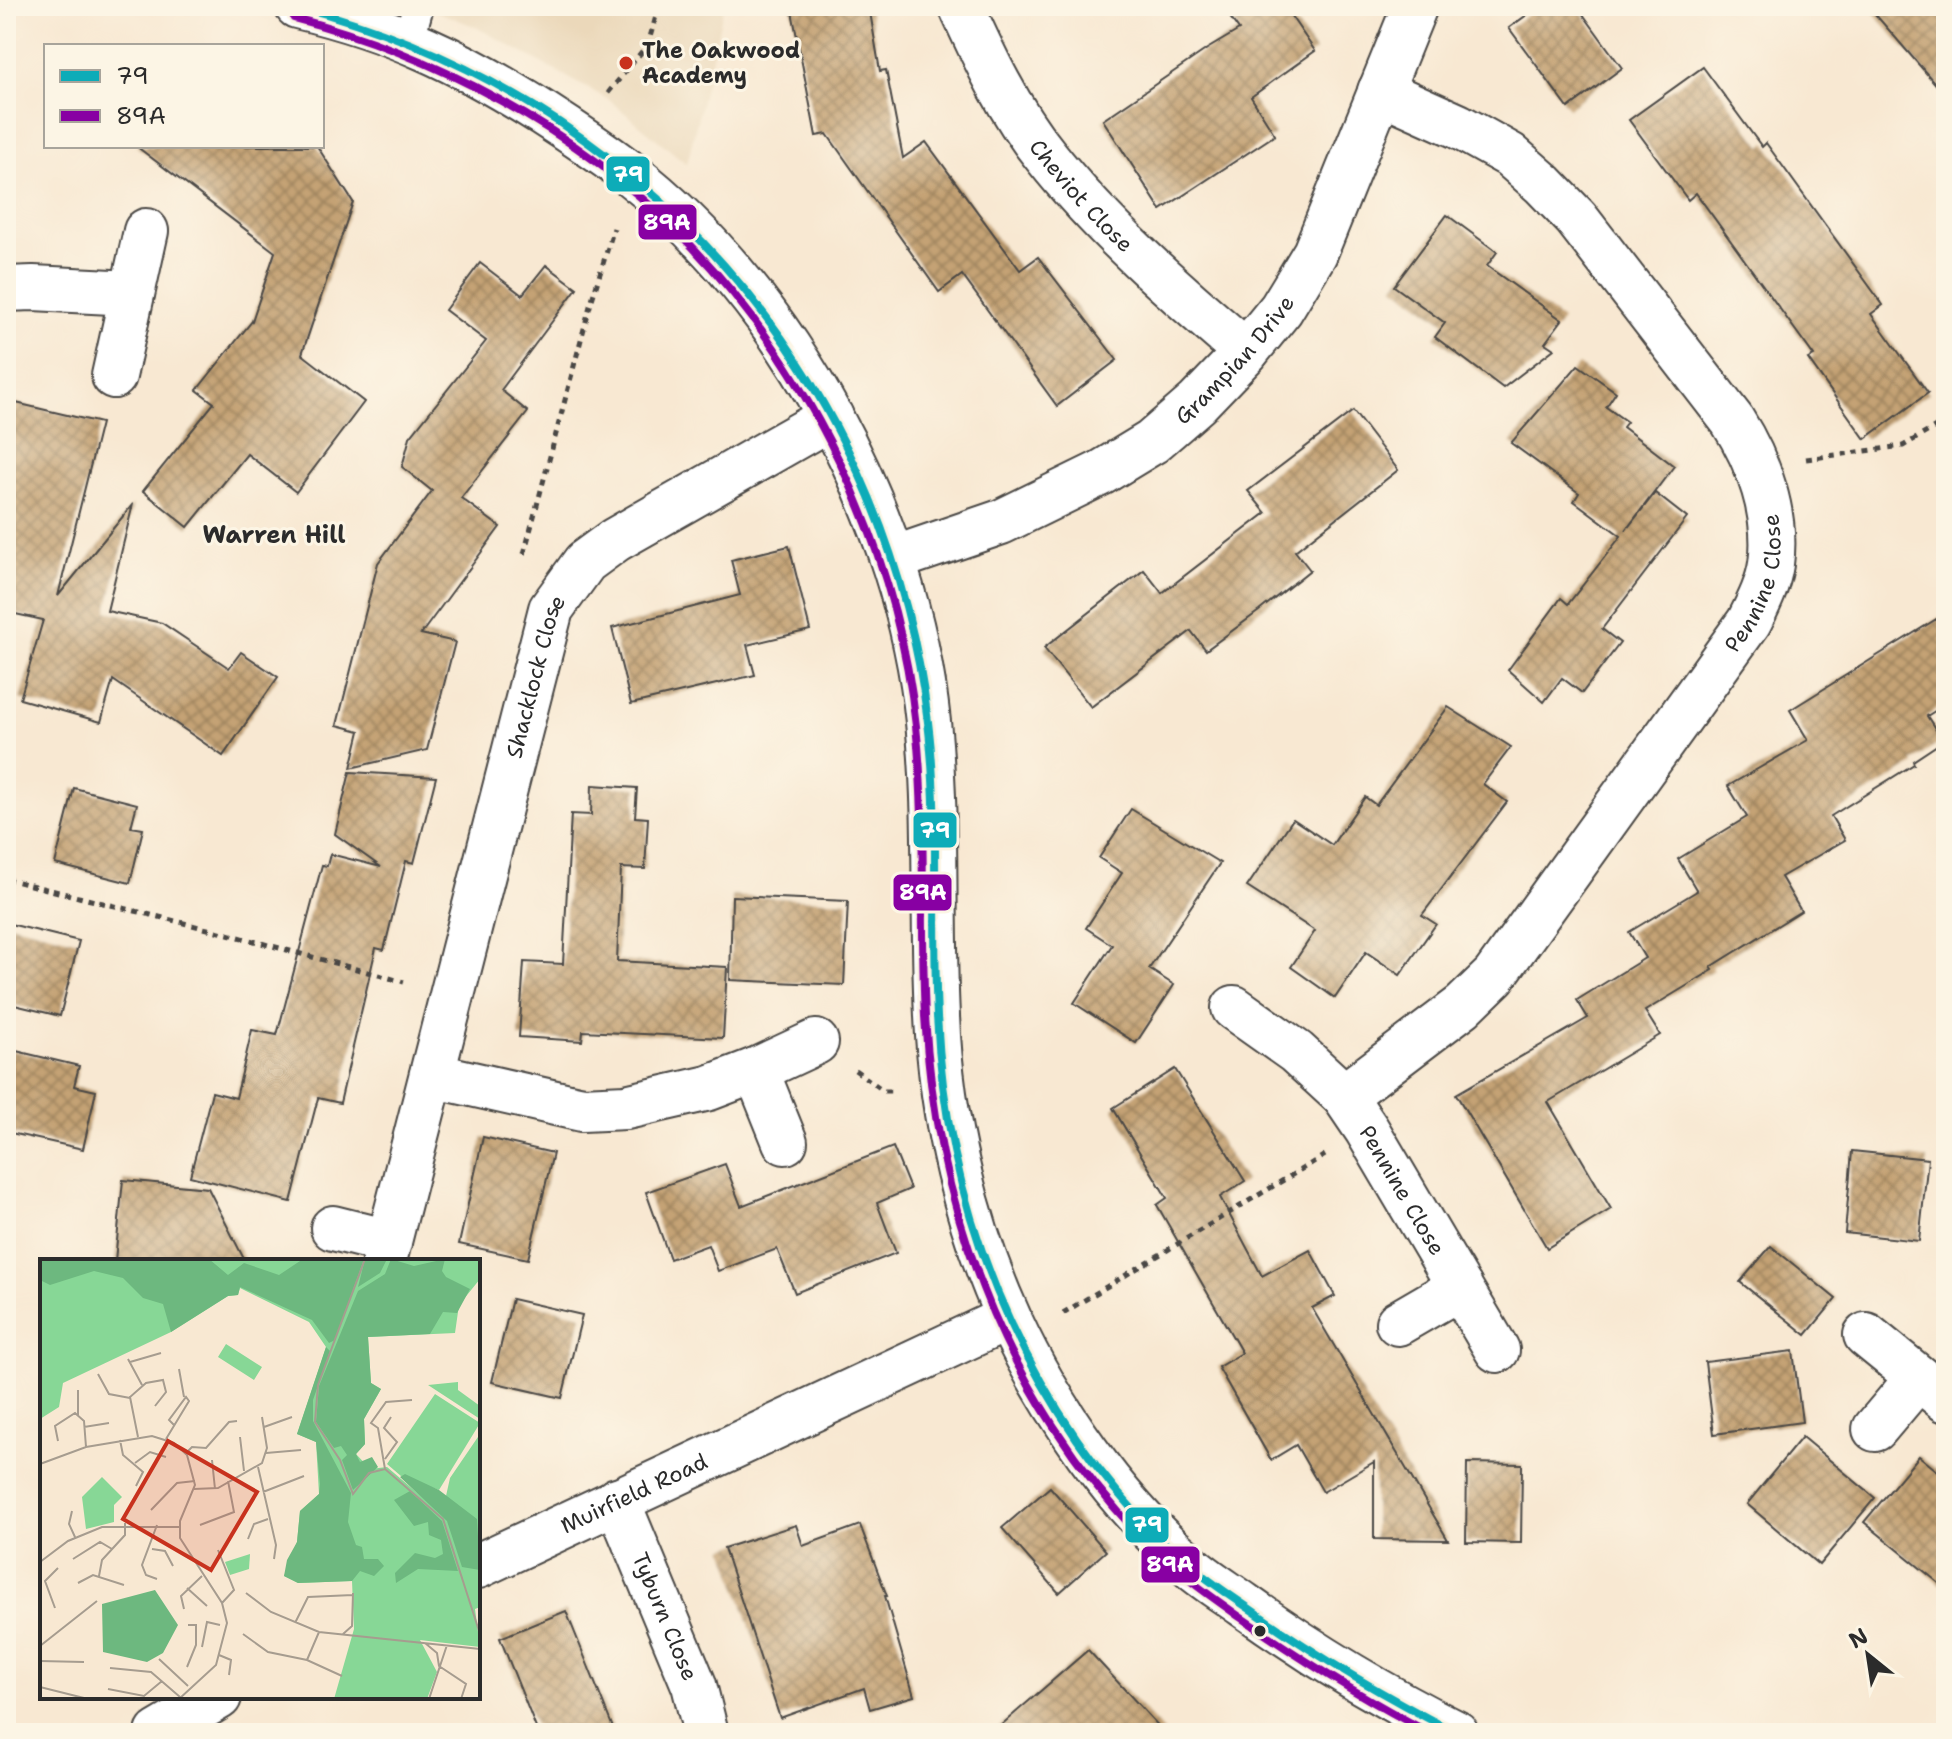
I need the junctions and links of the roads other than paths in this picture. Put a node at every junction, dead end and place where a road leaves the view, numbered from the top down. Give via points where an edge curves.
1 (297, 6) edge
2 (961, 6) edge
3 (1415, 6) edge
4 (414, 22) edge
5 (1380, 91) junction
6 (146, 231) dead end
7 (6, 289) edge
8 (132, 293) junction
9 (1246, 352) junction
10 (114, 376) dead end
11 (831, 417) junction
12 (893, 559) junction
13 (1234, 1008) dead end
14 (816, 1042) road end
15 (756, 1070) junction
16 (432, 1075) junction
17 (1356, 1113) junction
18 (785, 1142) dead end
19 (333, 1228) dead end
20 (386, 1252) edge
21 (1460, 1287) junction
22 (1398, 1323) dead end
23 (1014, 1329) junction
24 (1866, 1335) dead end
25 (1497, 1350) dead end
26 (1932, 1389) edge
27 (1875, 1429) dead end
28 (617, 1500) junction
29 (480, 1565) edge
30 (216, 1699) edge
31 (158, 1733) edge
32 (706, 1733) edge
33 (1456, 1733) edge

1 - 4 street
2 - 9 street, Cheviot Close via 1008,101 1044,154 1146,265
3 - 5 street, Grampian Drive
4 - 11 street via 459,62 631,174 685,223 727,268
5 - 9 street, Grampian Drive via 1315,253 1281,309
5 - 17 street, Pennine Close via 1510,155 1576,218 1732,420 1757,466 1767,505 1771,563 1749,622 1494,976
6 - 8 street
7 - 8 street
8 - 10 street
9 - 12 street, Grampian Drive via 1152,442 1101,473 1001,522
11 - 12 street via 867,486
11 - 16 street, Shacklock Close via 615,540 585,562 551,609
12 - 23 street via 914,637 928,722 943,1092 969,1206
13 - 17 street, Pennine Close via 1296,1052
14 - 15 street
15 - 16 street via 665,1100 582,1109
15 - 18 street
16 - 20 street, Shacklock Close
17 - 21 street, Pennine Close
19 - 20 street
21 - 22 street
21 - 25 street, Pennine Close
23 - 28 street, Muirfield Road
23 - 33 street via 1057,1407 1122,1500 1188,1565 1288,1637
24 - 26 street
26 - 27 street
28 - 29 street, Muirfield Road
28 - 32 street, Tyburn Close via 694,1685
30 - 31 street

